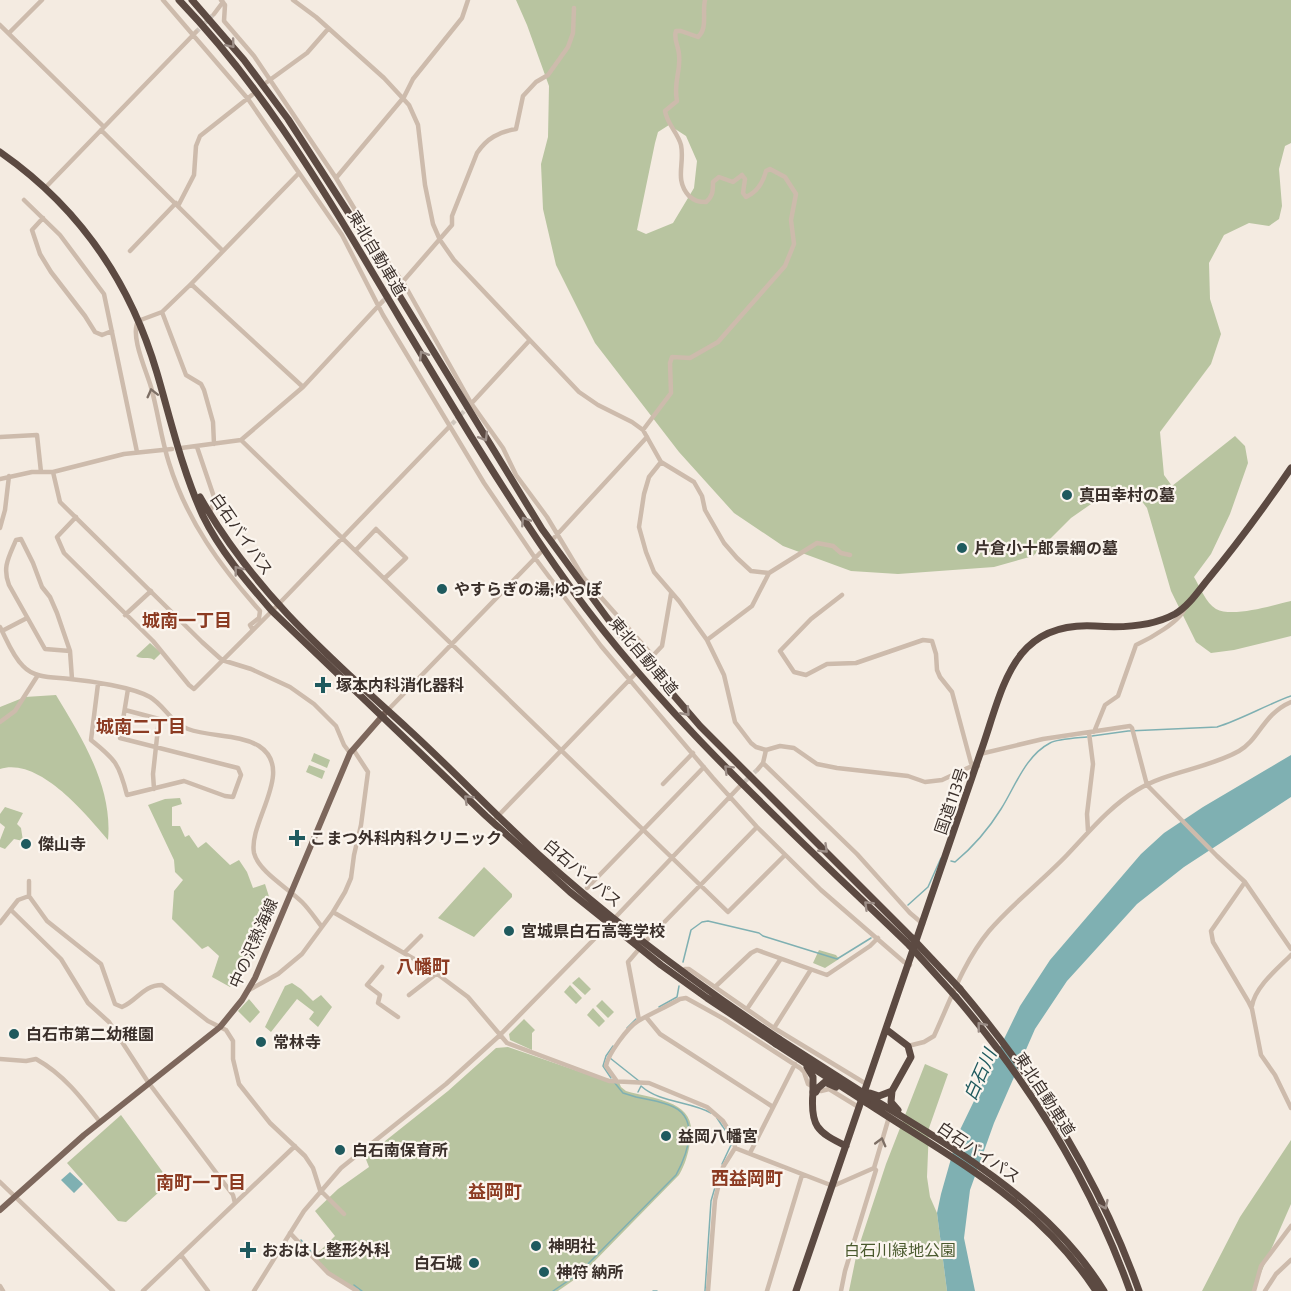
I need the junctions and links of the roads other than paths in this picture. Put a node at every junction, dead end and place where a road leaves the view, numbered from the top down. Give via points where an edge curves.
1 (42, 0) edge
2 (163, 0) edge
3 (179, 0) edge
4 (192, 0) edge
5 (293, 0) edge
6 (468, 0) edge
7 (705, 0) edge
8 (223, 1) edge
9 (574, 8) dead end
10 (214, 14) tunnel mouth
11 (0, 25) edge
12 (328, 29) junction
13 (9, 33) junction
14 (194, 34) junction
15 (269, 81) junction
16 (250, 97) junction
17 (404, 98) junction
18 (103, 128) junction
19 (0, 152) edge
20 (300, 173) junction
21 (336, 178) junction
22 (46, 187) junction
23 (24, 200) dead end
24 (177, 205) junction
25 (44, 218) junction
26 (440, 240) junction
27 (130, 251) dead end
28 (223, 251) junction
29 (191, 284) junction
30 (401, 284) junction
31 (381, 304) junction
32 (162, 312) junction
33 (138, 321) junction
34 (112, 331) junction
35 (529, 341) junction
36 (303, 387) junction
37 (470, 404) junction
38 (451, 425) junction
39 (643, 430) junction
40 (0, 437) edge
41 (647, 437) junction
42 (241, 440) junction
43 (214, 444) junction
44 (196, 447) junction
45 (181, 448) dead end
46 (172, 449) dead end
47 (165, 450) junction
48 (137, 452) junction
49 (661, 462) junction
50 (1291, 468) edge
51 (41, 472) junction
52 (53, 472) junction
53 (9, 476) junction
54 (188, 476) junction
55 (0, 479) edge
56 (209, 513) junction
57 (76, 518) junction
58 (0, 528) edge
59 (558, 533) junction
60 (343, 537) junction
61 (553, 538) dead end
62 (356, 550) junction
63 (540, 553) dead end
64 (850, 555) dead end
65 (535, 558) junction
66 (770, 573) junction
67 (385, 578) junction
68 (151, 591) junction
69 (671, 594) junction
70 (842, 595) dead end
71 (1185, 607) junction
72 (275, 608) junction
73 (125, 615) junction
74 (27, 618) junction
75 (1, 629) edge
76 (253, 630) junction
77 (707, 640) junction
78 (453, 643) junction
79 (70, 651) junction
80 (653, 656) junction
81 (222, 660) junction
82 (647, 662) dead end
83 (636, 673) dead end
84 (38, 675) junction
85 (72, 679) junction
86 (630, 680) junction
87 (98, 684) junction
88 (128, 689) junction
89 (1291, 702) edge
90 (125, 710) junction
91 (385, 714) junction
92 (0, 722) edge
93 (1091, 735) junction
94 (156, 746) junction
95 (562, 750) junction
96 (766, 750) junction
97 (351, 751) junction
98 (693, 753) junction
99 (980, 754) junction
100 (763, 764) junction
101 (978, 766) junction
102 (704, 767) junction
103 (758, 769) tunnel mouth
104 (663, 784) dead end
105 (1147, 785) junction
106 (740, 786) tunnel mouth
107 (154, 789) junction
108 (729, 798) junction
109 (495, 819) junction
110 (757, 827) junction
111 (643, 829) junction
112 (1088, 831) junction
113 (785, 855) junction
114 (673, 857) junction
115 (29, 881) dead end
116 (1245, 882) junction
117 (701, 885) junction
118 (587, 888) dead end
119 (291, 892) junction
120 (29, 896) junction
121 (11, 910) junction
122 (333, 912) junction
123 (615, 918) junction
124 (0, 923) edge
125 (609, 924) junction
126 (923, 924) junction
127 (321, 927) junction
128 (421, 936) dead end
129 (878, 938) junction
130 (642, 945) junction
131 (1291, 949) edge
132 (404, 953) junction
133 (1291, 955) edge
134 (780, 960) junction
135 (910, 965) junction
136 (382, 967) dead end
137 (810, 971) junction
138 (683, 972) junction
139 (436, 974) junction
140 (688, 985) junction
141 (715, 987) junction
142 (249, 990) junction
143 (409, 994) dead end
144 (686, 998) junction
145 (747, 1009) junction
146 (1252, 1009) junction
147 (398, 1017) dead end
148 (646, 1017) junction
149 (638, 1018) junction
150 (220, 1027) junction
151 (774, 1028) junction
152 (887, 1030) junction
153 (499, 1036) junction
154 (777, 1041) junction
155 (908, 1046) junction
156 (0, 1059) edge
157 (797, 1062) junction
158 (852, 1076) junction
159 (614, 1080) junction
160 (148, 1082) junction
161 (892, 1091) junction
162 (815, 1092) junction
163 (844, 1098) junction
164 (866, 1098) junction
165 (774, 1107) junction
166 (1291, 1108) edge
167 (886, 1115) junction
168 (901, 1117) junction
169 (100, 1122) junction
170 (295, 1146) junction
171 (846, 1146) junction
172 (735, 1148) junction
173 (750, 1153) junction
174 (874, 1168) junction
175 (802, 1174) junction
176 (0, 1182) edge
177 (833, 1186) junction
178 (320, 1190) junction
179 (15, 1197) junction
180 (235, 1203) junction
181 (0, 1210) edge
182 (344, 1214) dead end
183 (1291, 1226) edge
184 (290, 1233) junction
185 (1063, 1242) junction
186 (181, 1255) junction
187 (1291, 1260) edge
188 (0, 1286) edge
189 (3, 1291) edge
190 (113, 1291) edge
191 (143, 1291) edge
192 (208, 1291) edge
193 (254, 1291) edge
194 (357, 1291) edge
195 (708, 1291) edge
196 (767, 1291) edge
197 (796, 1291) edge
198 (841, 1291) edge
199 (1096, 1291) edge
200 (1104, 1291) edge
201 (1130, 1291) edge
202 (1139, 1291) edge
203 (1254, 1291) edge
204 (1265, 1291) edge

1 - 13 street
2 - 14 street
201 -> 3 highway, 東北自動車道, bridge via 1072,1161 1002,1053 910,946 706,746 601,627 508,495 307,164 242,74
4 -> 202 highway, 東北自動車道, bridge via 250,68 312,155 525,502 608,619 700,726 912,938 1006,1044 1077,1153 1114,1227
5 - 12 street
6 - 17 street via 462,18 413,79
7 - 39 street via 701,34 698,37 676,31 677,101 664,111 681,143 680,180 695,201 706,202 713,182 720,177 733,182 742,175 746,197 754,194 766,171 770,169 785,177 796,194 791,220 794,244 785,266 718,342 690,358 672,357 671,393
8 - 10 street
8 - 15 street via 224,21
9 - 26 street via 568,47 548,75 523,96 516,129 492,137 477,153 452,216 453,225
11 - 13 street
12 - 15 street via 307,53
12 - 17 street
13 - 18 street
14 - 16 street
14 - 18 street
15 - 21 street
16 - 20 street
16 - 24 street via 198,139 194,175
17 - 21 street
17 - 26 street via 418,125 428,198
18 - 22 street
18 - 24 street
19 - 22 highway, 白石バイパス
20 - 28 street
20 - 31 street via 342,235
21 - 30 street
22 - 33 highway, 白石バイパス via 94,241
23 - 25 street
24 - 27 street
24 - 28 street
25 - 34 street via 104,294
25 - 34 street via 32,230 51,273 95,332 102,335
26 - 30 street
26 - 35 street
28 - 29 street
29 - 32 street
29 - 36 street
30 - 37 street
31 - 36 street
31 - 38 street
32 - 33 street
32 - 43 street via 185,373 204,390 213,422
47 -> 33 street via 135,335
33 - 54 highway, 白石バイパス
34 - 48 street
35 - 37 street
35 - 39 street via 579,392
36 - 42 street
37 - 59 street
38 - 60 street
38 - 65 street via 484,483
39 - 41 street
40 - 51 street via 37,435
41 - 49 street
41 - 59 street
42 - 43 street
42 - 60 street
43 - 44 street
44 - 45 street
44 - 56 street via 214,496
46 - 47 street
47 - 48 street
47 - 76 street via 193,523 260,611 259,618 250,626
48 - 52 street
49 - 66 street via 694,482 719,535 737,558 751,571
49 - 69 street via 649,477 639,527 654,572
50 - 71 highway, 国道113号
51 - 52 street
51 - 53 street
52 - 57 street via 60,502
53 - 55 street
53 - 58 street
54 - 56 highway, 白石バイパス
72 -> 54 highway, 白石バイパス via 222,549 203,516
56 - 72 highway, 白石バイパス
57 - 68 street
57 - 73 street via 57,537 64,553
59 - 61 street
59 - 80 street via 584,577
60 - 62 street
60 - 72 street
62 - 67 street
62 - 67 street via 374,526 408,560
63 - 65 street
64 - 66 street via 817,543
65 - 78 street
65 - 86 street
66 - 77 street via 752,606
67 - 78 street
68 - 73 street
68 - 81 street
69 - 77 street
69 - 80 street via 662,646
70 - 101 street via 780,651 794,672 806,675 827,664 856,663 923,639 932,641 937,670 952,692 971,763
71 - 93 street via 1174,623 1136,645 1118,696 1105,705
71 - 99 highway, 国道113号 via 1147,624 1068,626 1034,641 1020,654 1009,673
72 - 76 street
72 - 91 highway, 白石バイパス
73 - 81 street via 194,689
74 - 75 street
74 - 79 street via 45,649
74 - 79 street via 5,574 5,563 16,540 21,539 57,613
75 - 84 street via 22,665
76 - 81 street
77 - 96 street via 724,675 735,722 751,743
78 - 91 street
78 - 95 street
79 - 85 street
80 - 82 street
81 - 97 street via 290,687 336,726
83 - 86 street
84 - 85 street
84 - 92 street via 15,711
85 - 87 street
86 - 95 street
86 - 98 street
87 - 88 street
87 - 107 street via 91,740 121,770 127,795
88 - 90 street
88 - 119 street via 149,697 181,726 246,741 267,755 273,782 256,834 255,854 260,864
89 - 105 street via 1268,718 1237,752
90 - 94 street via 159,719
90 - 94 street via 120,738
91 - 97 main road, 中の沢熱海線
91 - 109 highway, 白石バイパス
93 - 99 street via 1043,739
93 - 105 street via 1130,726
93 - 112 street via 1093,779
94 - 107 street
94 - 107 street via 238,768 241,775 233,797 184,781
95 - 109 street
95 - 111 street
96 - 100 street
96 - 101 street via 794,748 818,764 908,776 925,782
97 - 119 main road, 中の沢熱海線
97 - 122 street via 368,772 351,878
98 - 102 street
98 - 104 street
99 - 101 highway, 国道113号
100 - 103 street
100 - 126 street
101 - 126 highway, 国道113号
102 - 108 street
102 - 111 street
105 - 112 street
105 - 116 street
106 - 108 street
108 - 110 street
108 - 114 street
109 - 123 highway, 白石バイパス
109 - 125 highway, 白石バイパス
110 - 113 street
110 - 117 street
111 - 114 street
111 - 118 street
112 - 155 street via 989,931 972,956 934,1036
113 - 117 street via 728,912
113 - 129 street
114 - 117 street
114 - 123 street
115 - 120 street
116 - 131 street
116 - 146 street via 1211,931 1213,942
117 - 130 street
119 - 127 street
119 - 142 main road, 中の沢熱海線
120 - 121 street via 18,900
120 - 150 street via 47,921 101,964 115,1004 127,1005 144,990 162,985
121 - 124 street
121 - 160 street via 61,959 84,997 109,1022
122 - 127 street
122 - 132 street
123 - 125 street
123 - 130 highway, 白石バイパス
125 - 130 highway, 白石バイパス
125 - 153 street
126 - 135 highway, 国道113号
127 - 142 street via 302,954 278,974
128 - 132 street
129 - 135 street
129 - 137 street via 827,975
130 - 138 highway, 白石バイパス
130 - 140 highway, 白石バイパス
130 - 149 street via 628,962
132 - 139 street
133 - 146 street via 1253,999
134 - 137 street
134 - 141 street via 757,951 751,953
134 - 145 street
135 - 152 highway, 国道113号
136 - 147 street via 367,985 380,995 378,1003
137 - 151 street
138 - 141 street via 689,969
138 - 154 highway, 白石バイパス
139 - 143 street
139 - 153 street via 468,997
140 - 144 street
140 - 154 highway, 白石バイパス
141 - 145 street
142 - 150 main road, 中の沢熱海線
144 - 148 street
144 - 157 street
145 - 151 street
146 - 166 street via 1261,1055
148 - 149 street
148 - 165 street via 660,1034
149 - 159 street via 608,1057 606,1066
150 - 160 main road, 中の沢熱海線
150 - 170 street via 233,1041 239,1084 270,1123
151 - 158 street
152 - 155 highway
152 - 164 highway, 国道113号
153 - 159 street via 507,1043
153 - 178 street via 446,1084 357,1153
154 - 157 highway, 白石バイパス, bridge
154 - 164 highway, 白石バイパス, bridge via 850,1080
155 - 161 highway via 911,1057
156 - 169 street via 36,1059 50,1067
157 - 162 highway, bridge via 808,1068
157 - 163 street via 808,1084
157 - 164 highway, 白石バイパス, bridge
157 - 165 street
158 - 163 street
158 - 164 street
159 - 172 street via 644,1082 707,1107 730,1131
160 - 169 main road, 中の沢熱海線
160 - 180 street via 221,1178
161 - 164 highway
161 - 168 highway via 891,1102
162 - 164 highway, bridge via 825,1083
162 - 171 highway via 813,1120 817,1127
163 - 164 street
164 - 167 highway, 白石バイパス
164 - 168 highway, 白石バイパス
164 - 171 highway, 国道113号
165 - 173 street
167 - 168 highway, 白石バイパス
174 -> 167 street
168 - 185 highway, 白石バイパス via 995,1185
168 - 185 highway, 白石バイパス via 1001,1182 1032,1206
169 - 179 main road, 中の沢熱海線
170 - 178 street via 313,1168
170 - 180 street
171 - 177 highway, 国道113号
172 - 173 street
172 - 195 street via 723,1167 715,1200
173 - 175 street
174 - 177 street
174 - 198 street
175 - 177 street
175 - 196 street
176 - 179 street
177 - 197 highway, 国道113号
178 - 182 street
178 - 184 street
179 - 181 main road, 中の沢熱海線
179 - 190 street
180 - 186 street
183 - 203 street via 1261,1266
184 - 193 street
184 - 194 street via 328,1273
185 - 199 highway, 白石バイパス
185 - 200 highway, 白石バイパス via 1083,1260
186 - 191 street
186 - 192 street
187 - 204 street
188 - 189 street

